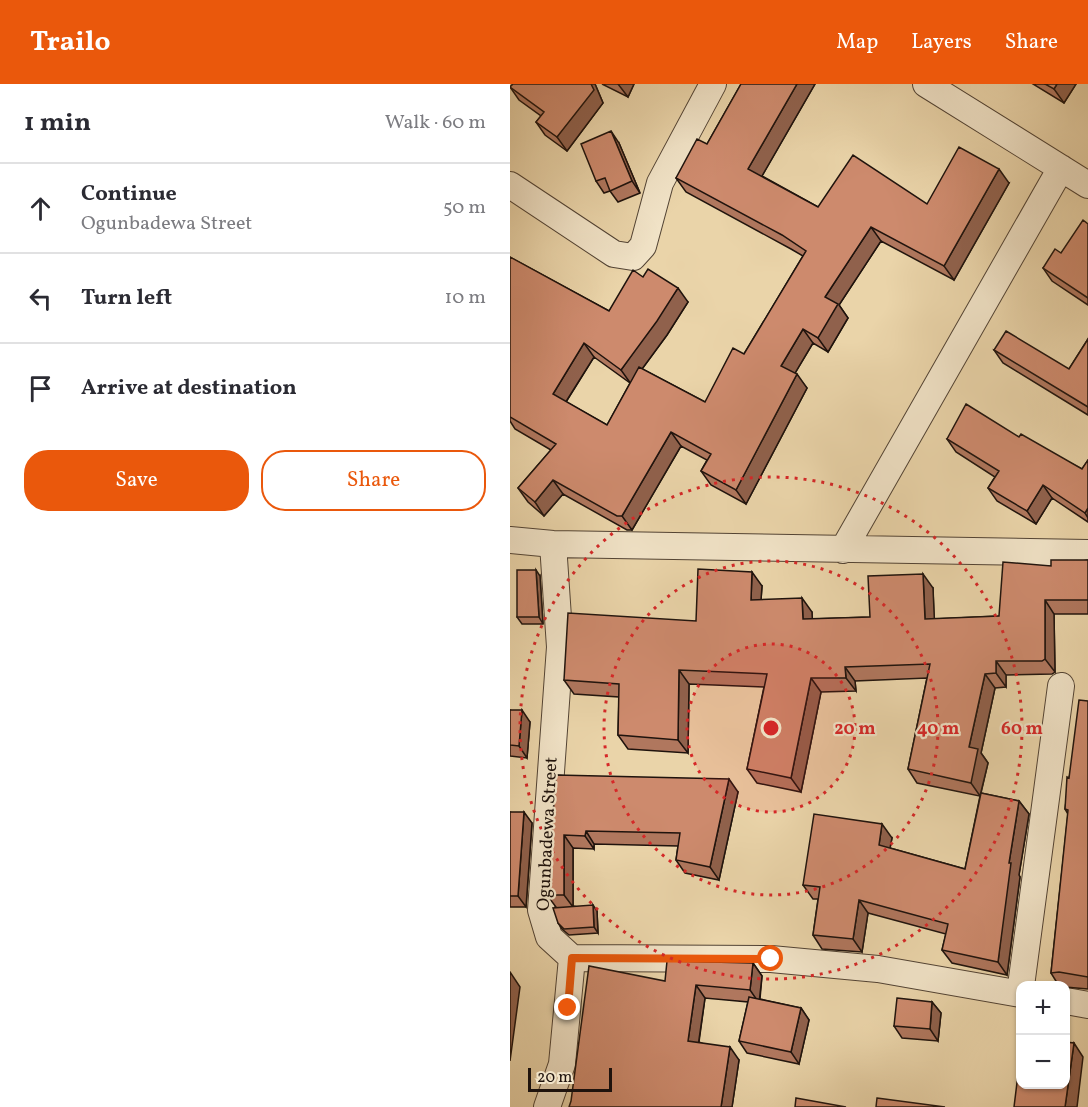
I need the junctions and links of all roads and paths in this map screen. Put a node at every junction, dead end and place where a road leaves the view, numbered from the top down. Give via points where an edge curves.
1 (712, 84) edge
2 (926, 84) edge
3 (1061, 168) junction
4 (510, 185) edge
5 (1088, 185) edge
6 (510, 540) edge
7 (553, 544) junction
8 (843, 550) junction
9 (1088, 553) edge
10 (1061, 686) dead end
11 (572, 958) junction
12 (1022, 981) edge
13 (1016, 992) edge
14 (1070, 1002) edge
15 (1088, 1005) edge
16 (547, 1107) edge

1 - 4 street via 660,183 643,246 633,257 614,254
2 - 3 street
3 - 5 street
3 - 8 street
6 - 7 street
7 - 8 street
7 - 11 street, Ogunbadewa Street via 560,647 541,910 549,937
8 - 9 street
10 - 12 street
11 - 13 street via 771,959 878,969
11 - 16 street via 562,1064
14 - 15 street

